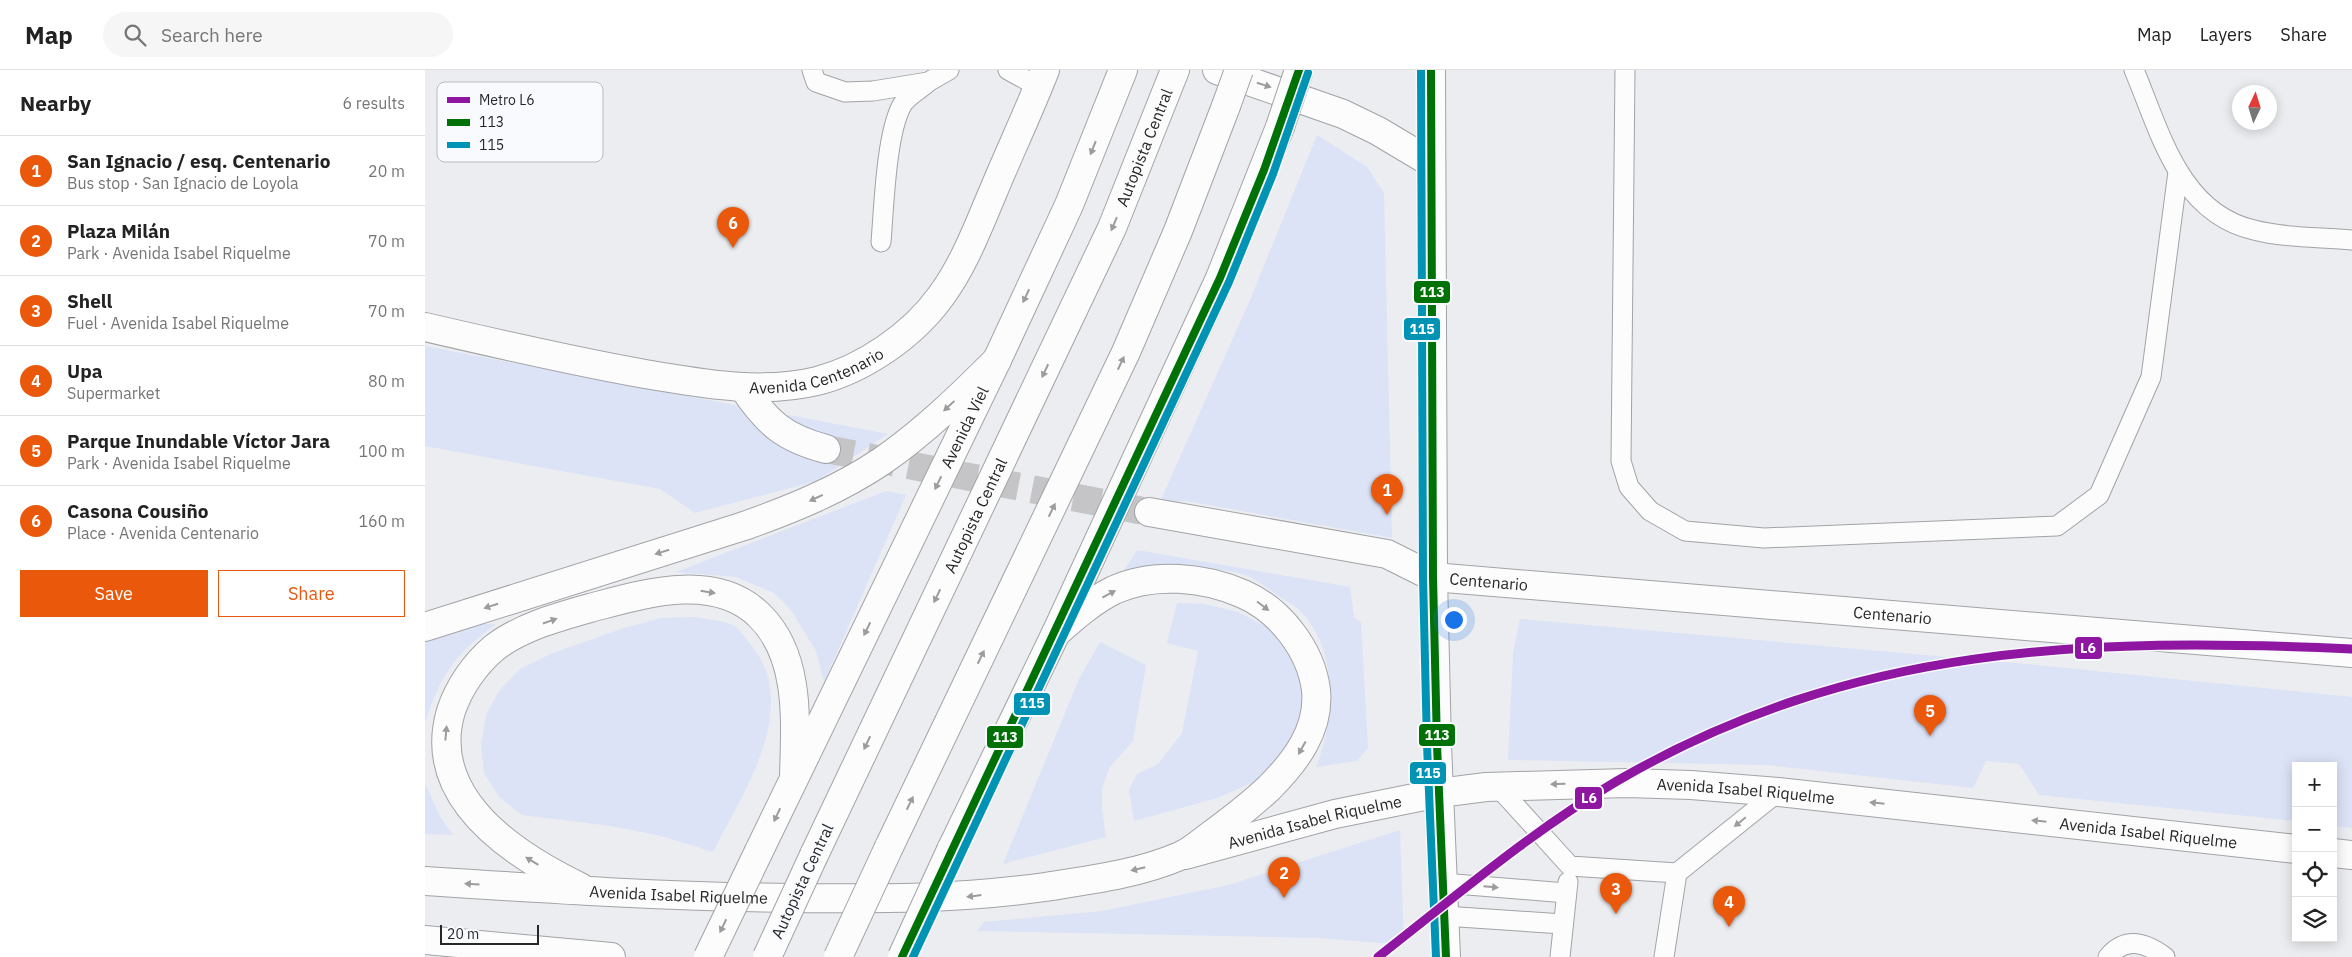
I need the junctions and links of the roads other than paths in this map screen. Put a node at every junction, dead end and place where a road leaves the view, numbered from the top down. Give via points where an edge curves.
1 (812, 70) edge
2 (949, 70) edge
3 (1008, 70) edge
4 (1123, 70) edge
5 (1175, 70) edge
6 (1217, 70) edge
7 (1239, 70) edge
8 (1299, 70) edge
9 (1431, 70) edge
10 (1625, 70) edge
11 (2134, 70) edge
12 (1048, 76) edge
13 (928, 82) junction
14 (1430, 162) junction
15 (2178, 172) junction
16 (2352, 240) edge
17 (881, 242) dead end
18 (425, 327) edge
19 (997, 360) junction
20 (743, 387) junction
21 (826, 448) tunnel mouth
22 (1149, 512) tunnel mouth
23 (1433, 577) junction
24 (425, 627) edge
25 (1056, 633) junction
26 (2352, 653) edge
27 (794, 778) junction
28 (1499, 788) junction
29 (1778, 792) junction
30 (1439, 793) junction
31 (2292, 849) edge
32 (2337, 853) edge
33 (1185, 855) junction
34 (2352, 855) edge
35 (1570, 866) junction
36 (1677, 873) junction
37 (425, 882) edge
38 (1443, 883) junction
39 (591, 892) junction
40 (1566, 893) junction
41 (1444, 916) junction
42 (1563, 924) junction
43 (425, 940) edge
44 (611, 957) edge
45 (709, 957) edge
46 (767, 957) edge
47 (838, 957) edge
48 (902, 957) edge
49 (1446, 957) edge
50 (1560, 957) edge
51 (1664, 957) edge
52 (2108, 957) edge
53 (2165, 957) edge

1 - 13 lane via 816,82 845,92 873,92
2 - 13 lane
3 - 12 lane
4 -> 19 main road, Avenida Viel via 1069,205
5 -> 46 main road, Autopista Central, bridge via 1112,228
6 -> 14 main road via 1343,114
47 -> 7 main road, bridge via 1126,352 1178,230
8 - 25 main road, bridge via 1220,278
9 - 14 main road
10 - 15 lane via 1621,461 1629,487 1650,511 1685,530 1764,538 2057,526 2099,495 2151,377
11 - 15 lane
12 - 20 main road, Avenida Centenario via 964,260 941,297 921,319 882,351 851,368 817,380
13 - 17 lane via 903,103 895,126
14 - 23 main road
15 - 16 lane via 2206,205 2233,223 2261,231
18 - 20 main road, Avenida Centenario via 571,361 686,381
19 -> 24 main road via 941,413 882,461 790,510
19 -> 27 main road, Avenida Viel
20 - 21 main road via 754,405 776,428 790,437
22 - 23 main road via 1387,554
23 - 26 main road, Centenario
23 - 30 main road
25 -> 33 main road via 1079,612 1112,591 1139,582 1174,579 1216,585 1243,594 1274,615 1299,644 1314,678 1317,703 1304,745 1288,768 1249,807
25 - 48 main road, bridge
39 -> 27 main road via 526,858 504,841 475,815 452,781 445,748 448,718 454,702 483,658 510,638 572,613 652,592 705,591 734,600 759,615 778,640 784,655 795,712
27 -> 45 main road, Avenida Viel, bridge
29 -> 28 main road, Avenida Isabel Riquelme via 1627,783
28 - 30 main road, Avenida Isabel Riquelme
28 - 35 lane
31 -> 29 main road, Avenida Isabel Riquelme
29 -> 36 lane
30 - 33 main road, Avenida Isabel Riquelme via 1335,814
30 - 38 main road
32 - 34 main road
33 -> 39 main road, Avenida Isabel Riquelme via 1093,880 965,897 892,900 730,898
35 - 36 lane
35 - 40 lane
36 - 51 lane
39 -> 37 main road, Avenida Isabel Riquelme
38 -> 40 lane
38 - 41 main road
40 - 42 lane
41 - 42 lane
41 - 49 main road
42 - 50 lane
43 - 44 main road
52 - 53 lane via 2115,948 2128,943 2151,946

